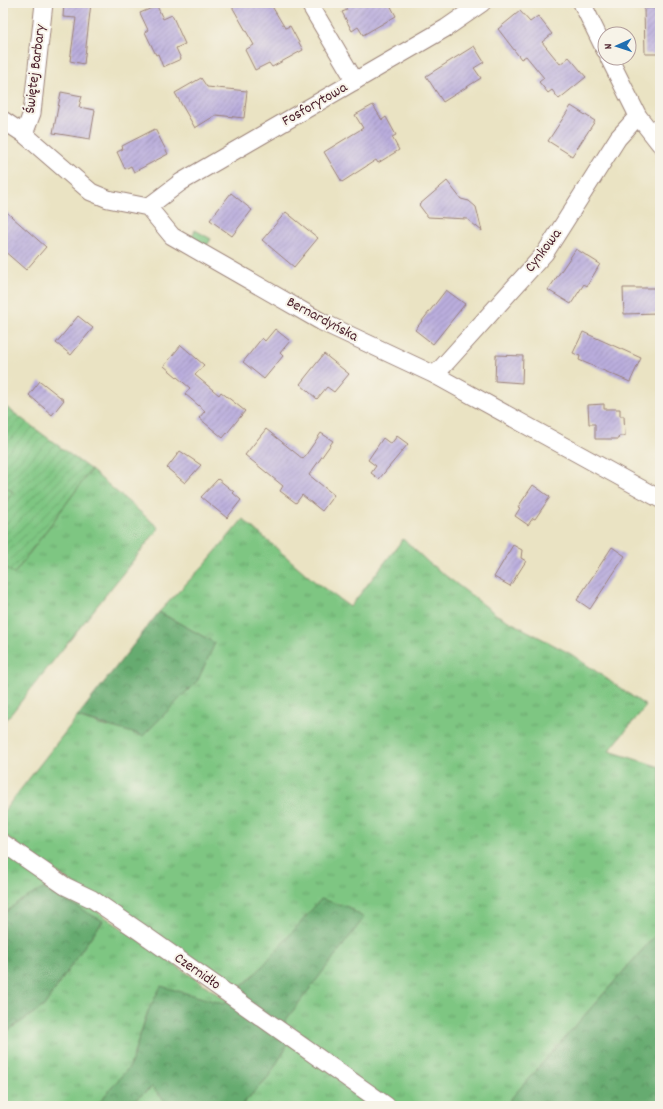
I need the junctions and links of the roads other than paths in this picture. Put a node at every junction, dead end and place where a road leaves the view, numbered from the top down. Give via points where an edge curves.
1 (44, 3) edge
2 (309, 3) edge
3 (482, 3) edge
4 (582, 3) edge
5 (597, 34) edge
6 (613, 66) edge
7 (355, 81) junction
8 (638, 116) junction
9 (3, 120) edge
10 (24, 134) junction
11 (660, 144) edge
12 (148, 207) junction
13 (435, 375) junction
14 (660, 499) edge
15 (3, 844) edge
16 (387, 1106) edge

1 - 10 street, Świętej Barbary via 32,113
2 - 7 street
3 - 7 street, Fosforytowa via 446,28
4 - 5 street
6 - 8 street
7 - 12 street, Fosforytowa via 181,182
8 - 11 street
8 - 13 street, Cynkowa via 618,138 541,258
9 - 10 street
10 - 12 street via 91,192 108,199
12 - 13 street, Bernardyńska via 172,236 322,322
13 - 14 street, Bernardyńska
15 - 16 street, Czernidło via 65,886 92,899 139,930

